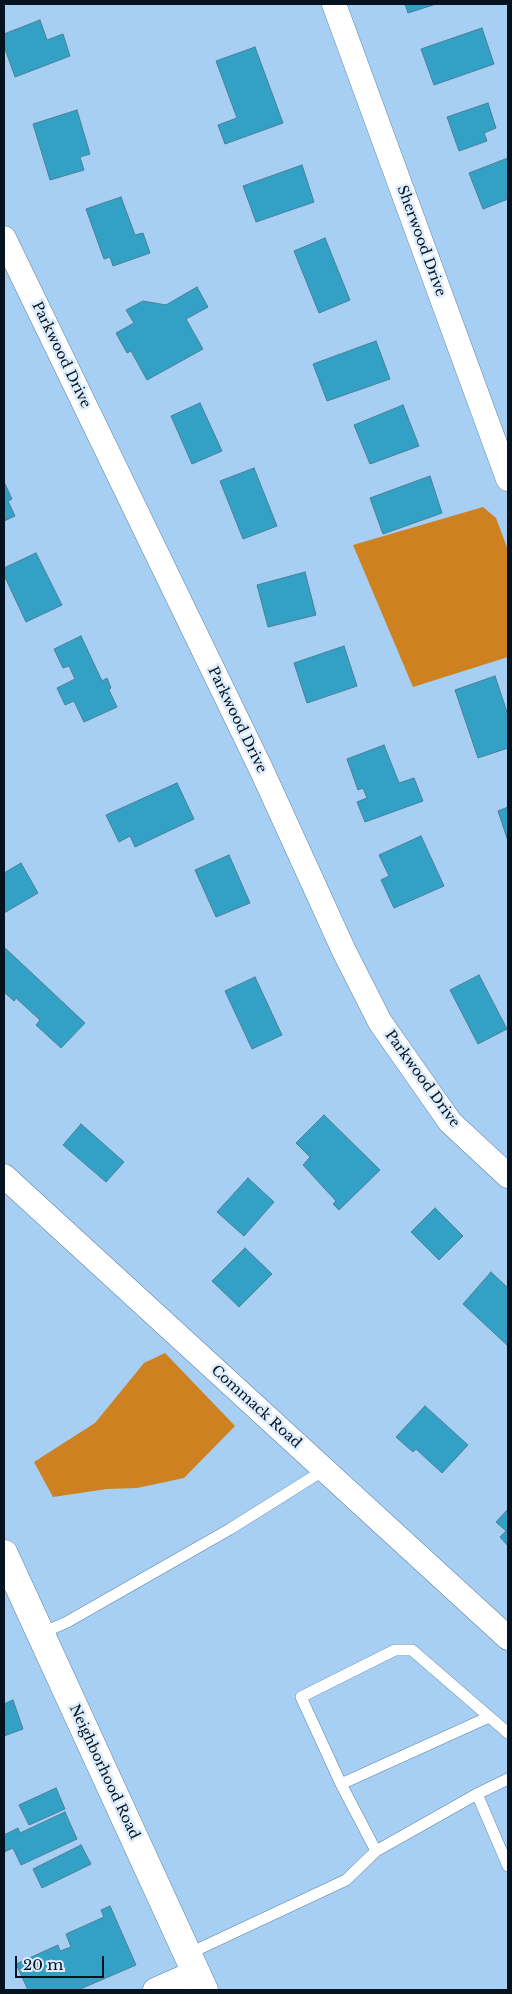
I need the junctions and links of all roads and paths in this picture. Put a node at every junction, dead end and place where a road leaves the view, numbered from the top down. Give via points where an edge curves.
1 (334, 4) edge
2 (4, 238) edge
3 (508, 479) edge
4 (4, 1176) edge
5 (508, 1176) edge
6 (324, 1470) junction
7 (4, 1554) edge
8 (40, 1634) junction
9 (508, 1638) edge
10 (490, 1717) junction
11 (508, 1733) edge
12 (508, 1779) edge
13 (342, 1784) junction
14 (477, 1794) junction
15 (376, 1851) junction
16 (508, 1866) edge
17 (196, 1972) edge
18 (155, 1990) edge

1 - 3 street, Sherwood Drive
2 - 5 street, Parkwood Drive via 380,1022 450,1122
4 - 6 street, Commack Road
6 - 8 lane via 230,1529 67,1622
6 - 9 street, Commack Road
7 - 8 main road, Neighborhood Road
8 - 17 main road, Neighborhood Road
10 - 11 lane
10 - 13 lane
10 - 13 lane via 412,1650 395,1650 301,1697
12 - 14 lane
13 - 15 lane
14 - 15 lane
14 - 16 lane
15 - 17 lane via 346,1880
17 - 18 street

